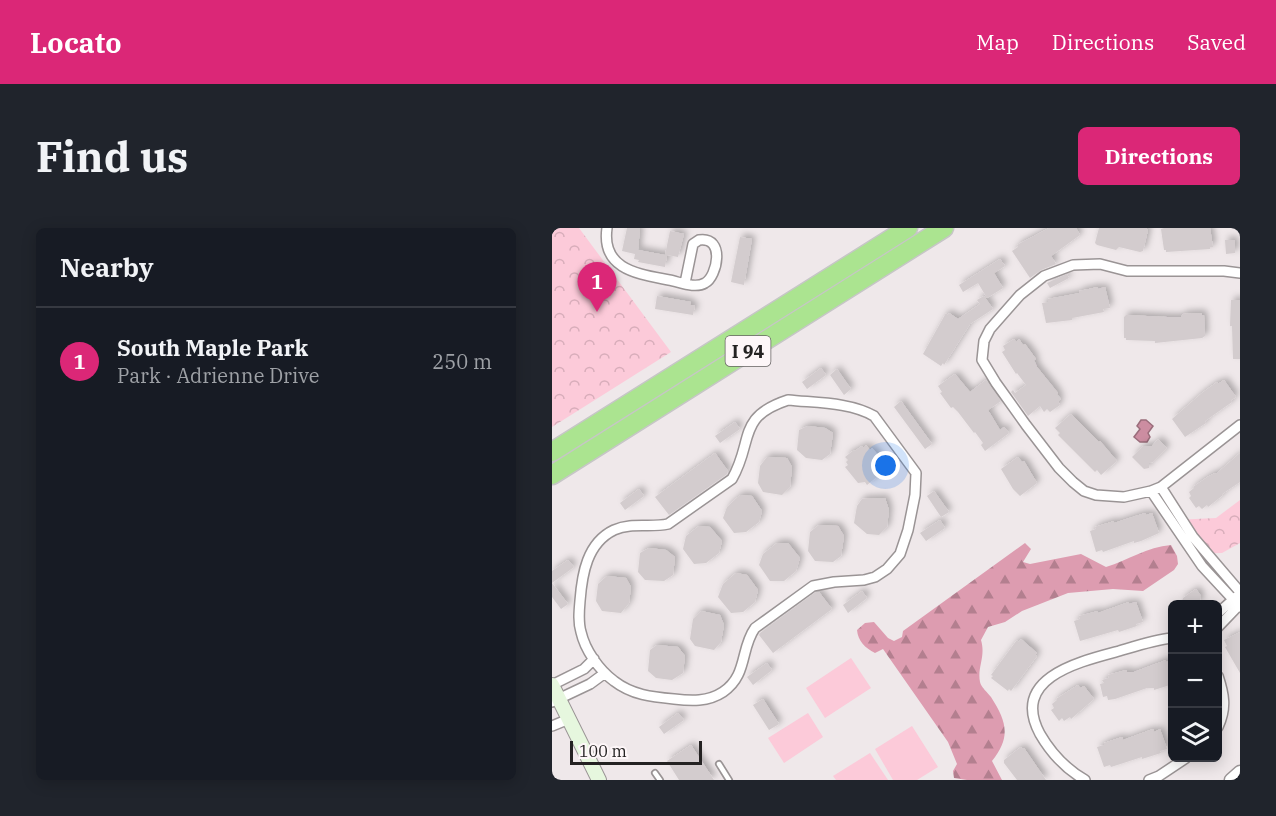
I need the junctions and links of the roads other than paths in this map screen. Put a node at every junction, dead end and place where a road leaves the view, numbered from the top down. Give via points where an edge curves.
1 (607, 228) edge
2 (908, 228) edge
3 (944, 228) edge
4 (1240, 273) edge
5 (685, 283) junction
6 (1240, 425) edge
7 (552, 452) edge
8 (552, 475) edge
9 (1161, 487) junction
10 (1151, 491) junction
11 (1189, 539) junction
12 (1239, 600) edge
13 (1222, 611) edge
14 (1222, 622) edge
15 (1168, 639) edge
16 (594, 659) junction
17 (605, 673) junction
18 (552, 685) edge
19 (1222, 691) edge
20 (555, 701) edge
21 (1222, 718) edge
22 (569, 719) junction
23 (552, 726) edge
24 (1180, 762) edge
25 (719, 764) dead end
26 (655, 772) dead end
27 (1240, 772) edge
28 (598, 780) edge
29 (660, 780) edge
30 (729, 780) edge
31 (1085, 780) edge
32 (1149, 780) edge
33 (1231, 780) edge

1 - 5 street via 607,246 629,272
2 - 7 highway, I 94
3 - 8 highway, I 94
4 - 10 street via 1127,271 1100,264 1073,266 1044,276 1020,295 984,341 982,360 996,383 1073,482 1096,495 1124,497
5 - 5 street via 702,285 712,277 717,251 710,241 693,244
6 - 9 street
9 - 10 street
9 - 11 street
10 - 11 street
11 - 12 street via 1202,566
12 - 13 street
12 - 14 street
15 - 31 street via 1095,657 1051,676 1038,689 1032,706 1034,723 1060,761
16 - 17 street
16 - 17 street via 581,635 579,622 582,575 599,541 631,526 668,524 732,479 748,431 756,417 770,406 788,400 849,407 874,416 916,473 906,539 900,554 887,568 864,580 813,586 754,628 736,679 713,697 697,701 647,697 630,691
16 - 18 street via 584,669
17 - 20 street
18 - 20 main road
19 - 21 street
20 - 22 main road
22 - 23 street
22 - 28 main road
24 - 32 street
25 - 30 lane
26 - 29 lane
27 - 33 street

